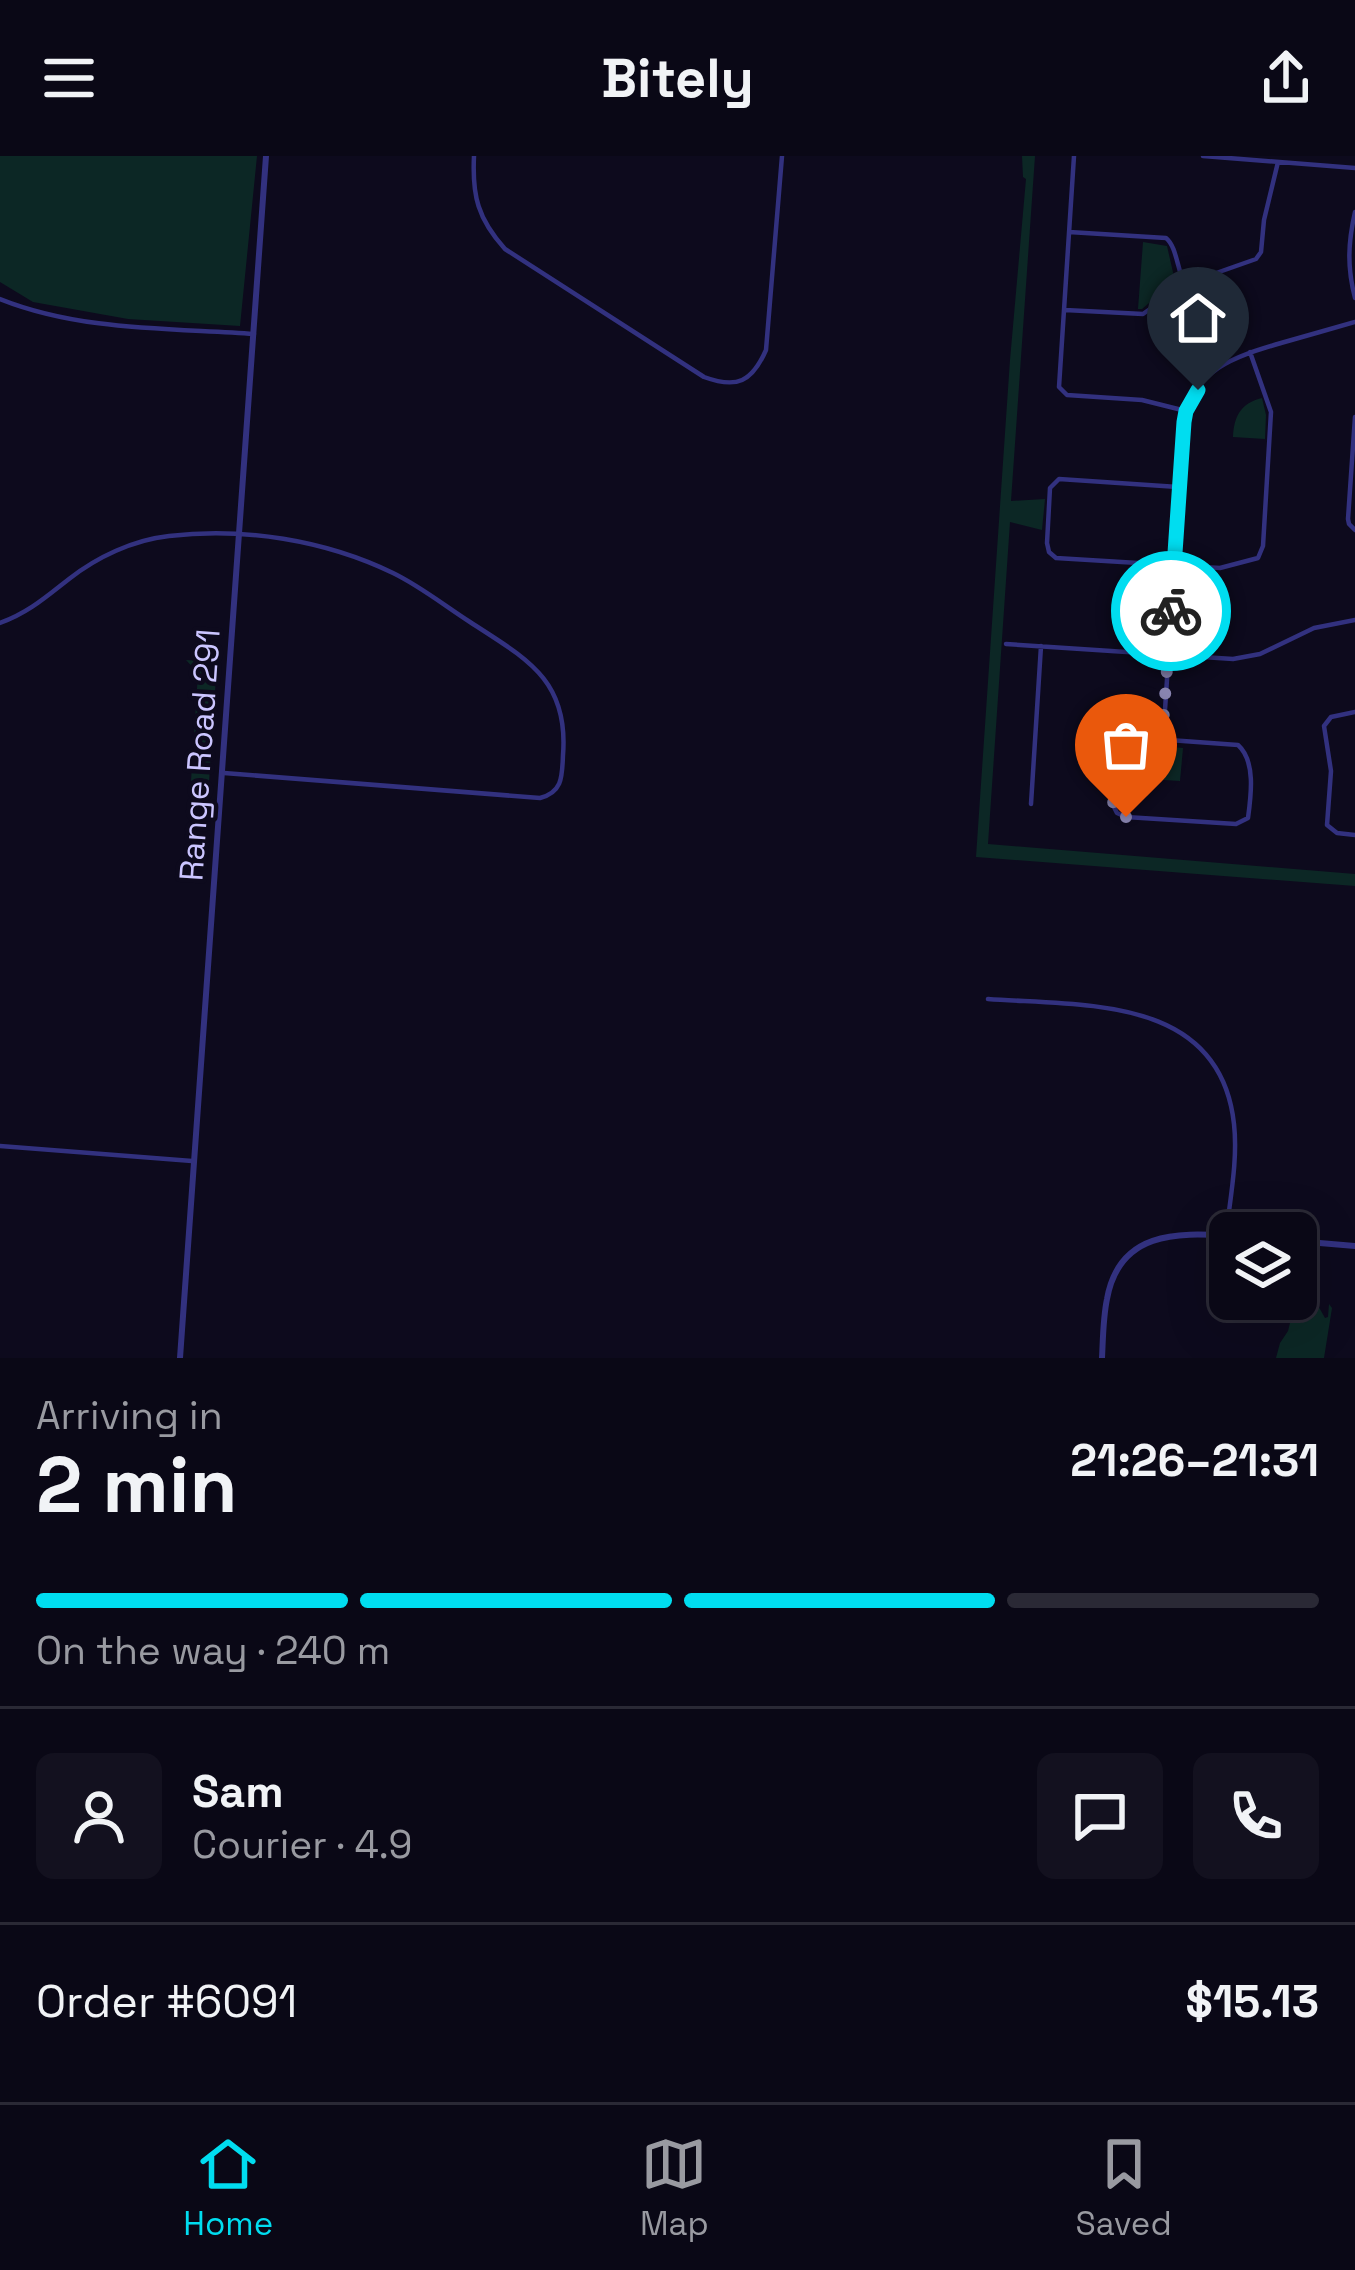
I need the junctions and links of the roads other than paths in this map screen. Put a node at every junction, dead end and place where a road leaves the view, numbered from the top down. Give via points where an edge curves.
1 (266, 156) edge
2 (474, 156) edge
3 (782, 156) edge
4 (1074, 156) edge
5 (1203, 156) edge
6 (1277, 162) junction
7 (1355, 168) edge
8 (1355, 212) edge
9 (1070, 232) junction
10 (1185, 284) junction
11 (1355, 298) edge
12 (0, 299) edge
13 (1064, 310) junction
14 (1355, 322) edge
15 (254, 334) junction
16 (1250, 352) junction
17 (1186, 411) junction
18 (1355, 417) edge
19 (1178, 487) junction
20 (1355, 530) edge
21 (238, 535) junction
22 (1174, 566) junction
23 (1355, 620) edge
24 (0, 623) edge
25 (1006, 644) dead end
26 (1041, 646) junction
27 (1168, 655) junction
28 (1355, 712) edge
29 (1162, 740) junction
30 (224, 773) junction
31 (1031, 804) dead end
32 (1355, 835) edge
33 (988, 999) dead end
34 (0, 1146) edge
35 (194, 1161) junction
36 (1230, 1212) edge
37 (1209, 1234) edge
38 (1317, 1243) edge
39 (1355, 1246) edge
40 (180, 1358) edge
41 (1102, 1358) edge

1 - 15 street, Range Road 291
2 - 3 street via 482,219 505,249 722,383 746,378 766,350
4 - 9 street
5 - 6 street
6 - 7 street
6 - 10 street via 1259,256
8 - 11 street via 1348,264
9 - 10 street via 1166,238
9 - 13 street
10 - 13 street via 1143,314
12 - 15 street via 94,323
13 - 17 street via 1064,393
14 - 16 street
15 - 21 street, Range Road 291
16 - 17 street via 1213,371
16 - 22 street via 1270,412 1262,552 1231,567
17 - 19 street
18 - 20 street via 1348,519
19 - 22 street
19 - 22 street via 1059,479 1051,488 1047,548 1056,558
21 - 24 street via 164,536 113,552
21 - 30 street, Range Road 291
21 - 30 street via 318,546 394,573 501,642 550,686 564,747 560,786 541,798
22 - 27 street
23 - 27 street via 1246,657
25 - 26 street
26 - 27 street
26 - 31 street
27 - 29 street
28 - 32 street via 1331,717 1323,729 1327,825
29 - 29 street via 1243,748 1248,818 1236,824 1117,813 1120,742
30 - 35 street, Range Road 291
33 - 36 street via 1138,1012 1194,1042 1220,1075 1232,1108
34 - 35 street
35 - 40 street, Range Road 291
37 - 41 street via 1164,1236 1126,1259 1109,1290
38 - 39 street

